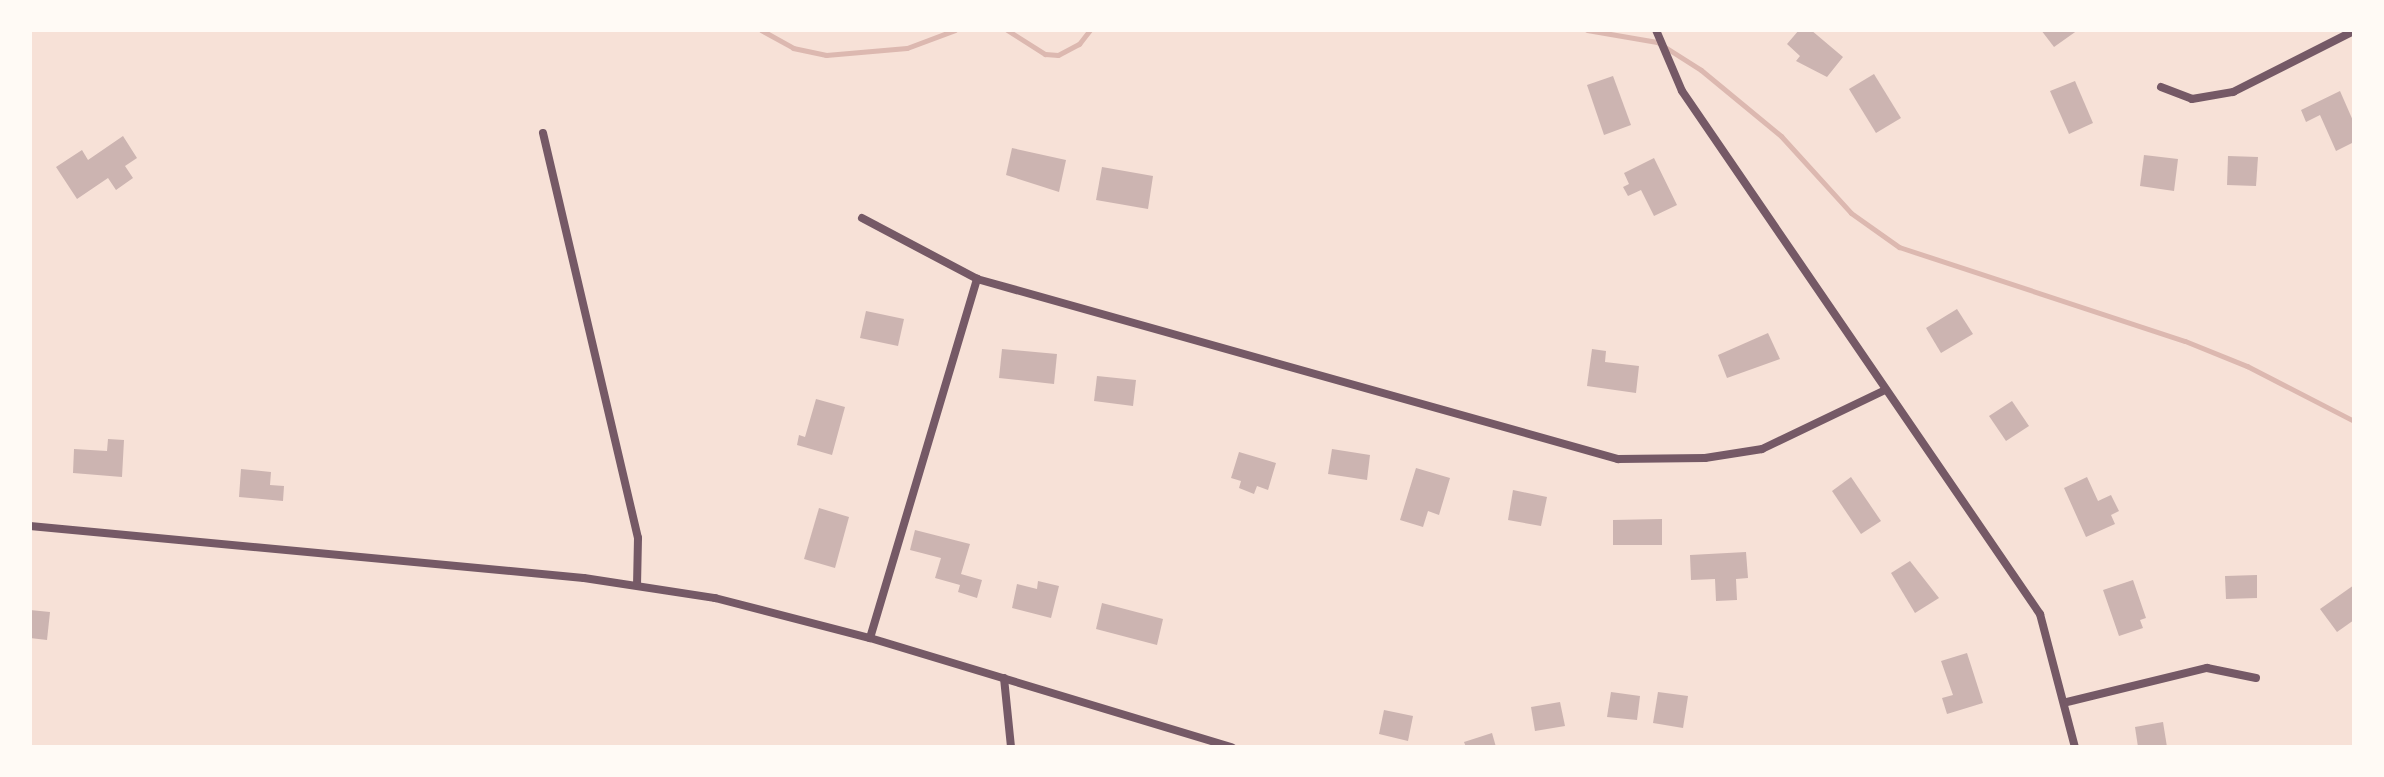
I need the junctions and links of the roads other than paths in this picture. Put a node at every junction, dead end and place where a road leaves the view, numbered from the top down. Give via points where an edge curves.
1 (1656, 30) edge
2 (2354, 31) edge
3 (2161, 87) dead end
4 (543, 133) dead end
5 (862, 218) dead end
6 (977, 279) junction
7 (1885, 390) junction
8 (30, 526) edge
9 (637, 585) junction
10 (870, 638) junction
11 (1004, 678) junction
12 (2256, 678) dead end
13 (2067, 702) junction
14 (1011, 747) edge
15 (1232, 747) edge
16 (2075, 747) edge

1 - 7 street via 1682,91
2 - 3 street via 2233,92 2192,99
4 - 9 street via 638,538
5 - 6 street
6 - 7 street via 1618,459 1705,458 1762,449
6 - 10 street
7 - 13 street via 1986,528 2040,614
8 - 9 street
9 - 10 street via 715,598
10 - 11 street
11 - 14 street
11 - 15 street
12 - 13 street via 2207,668
13 - 16 street

